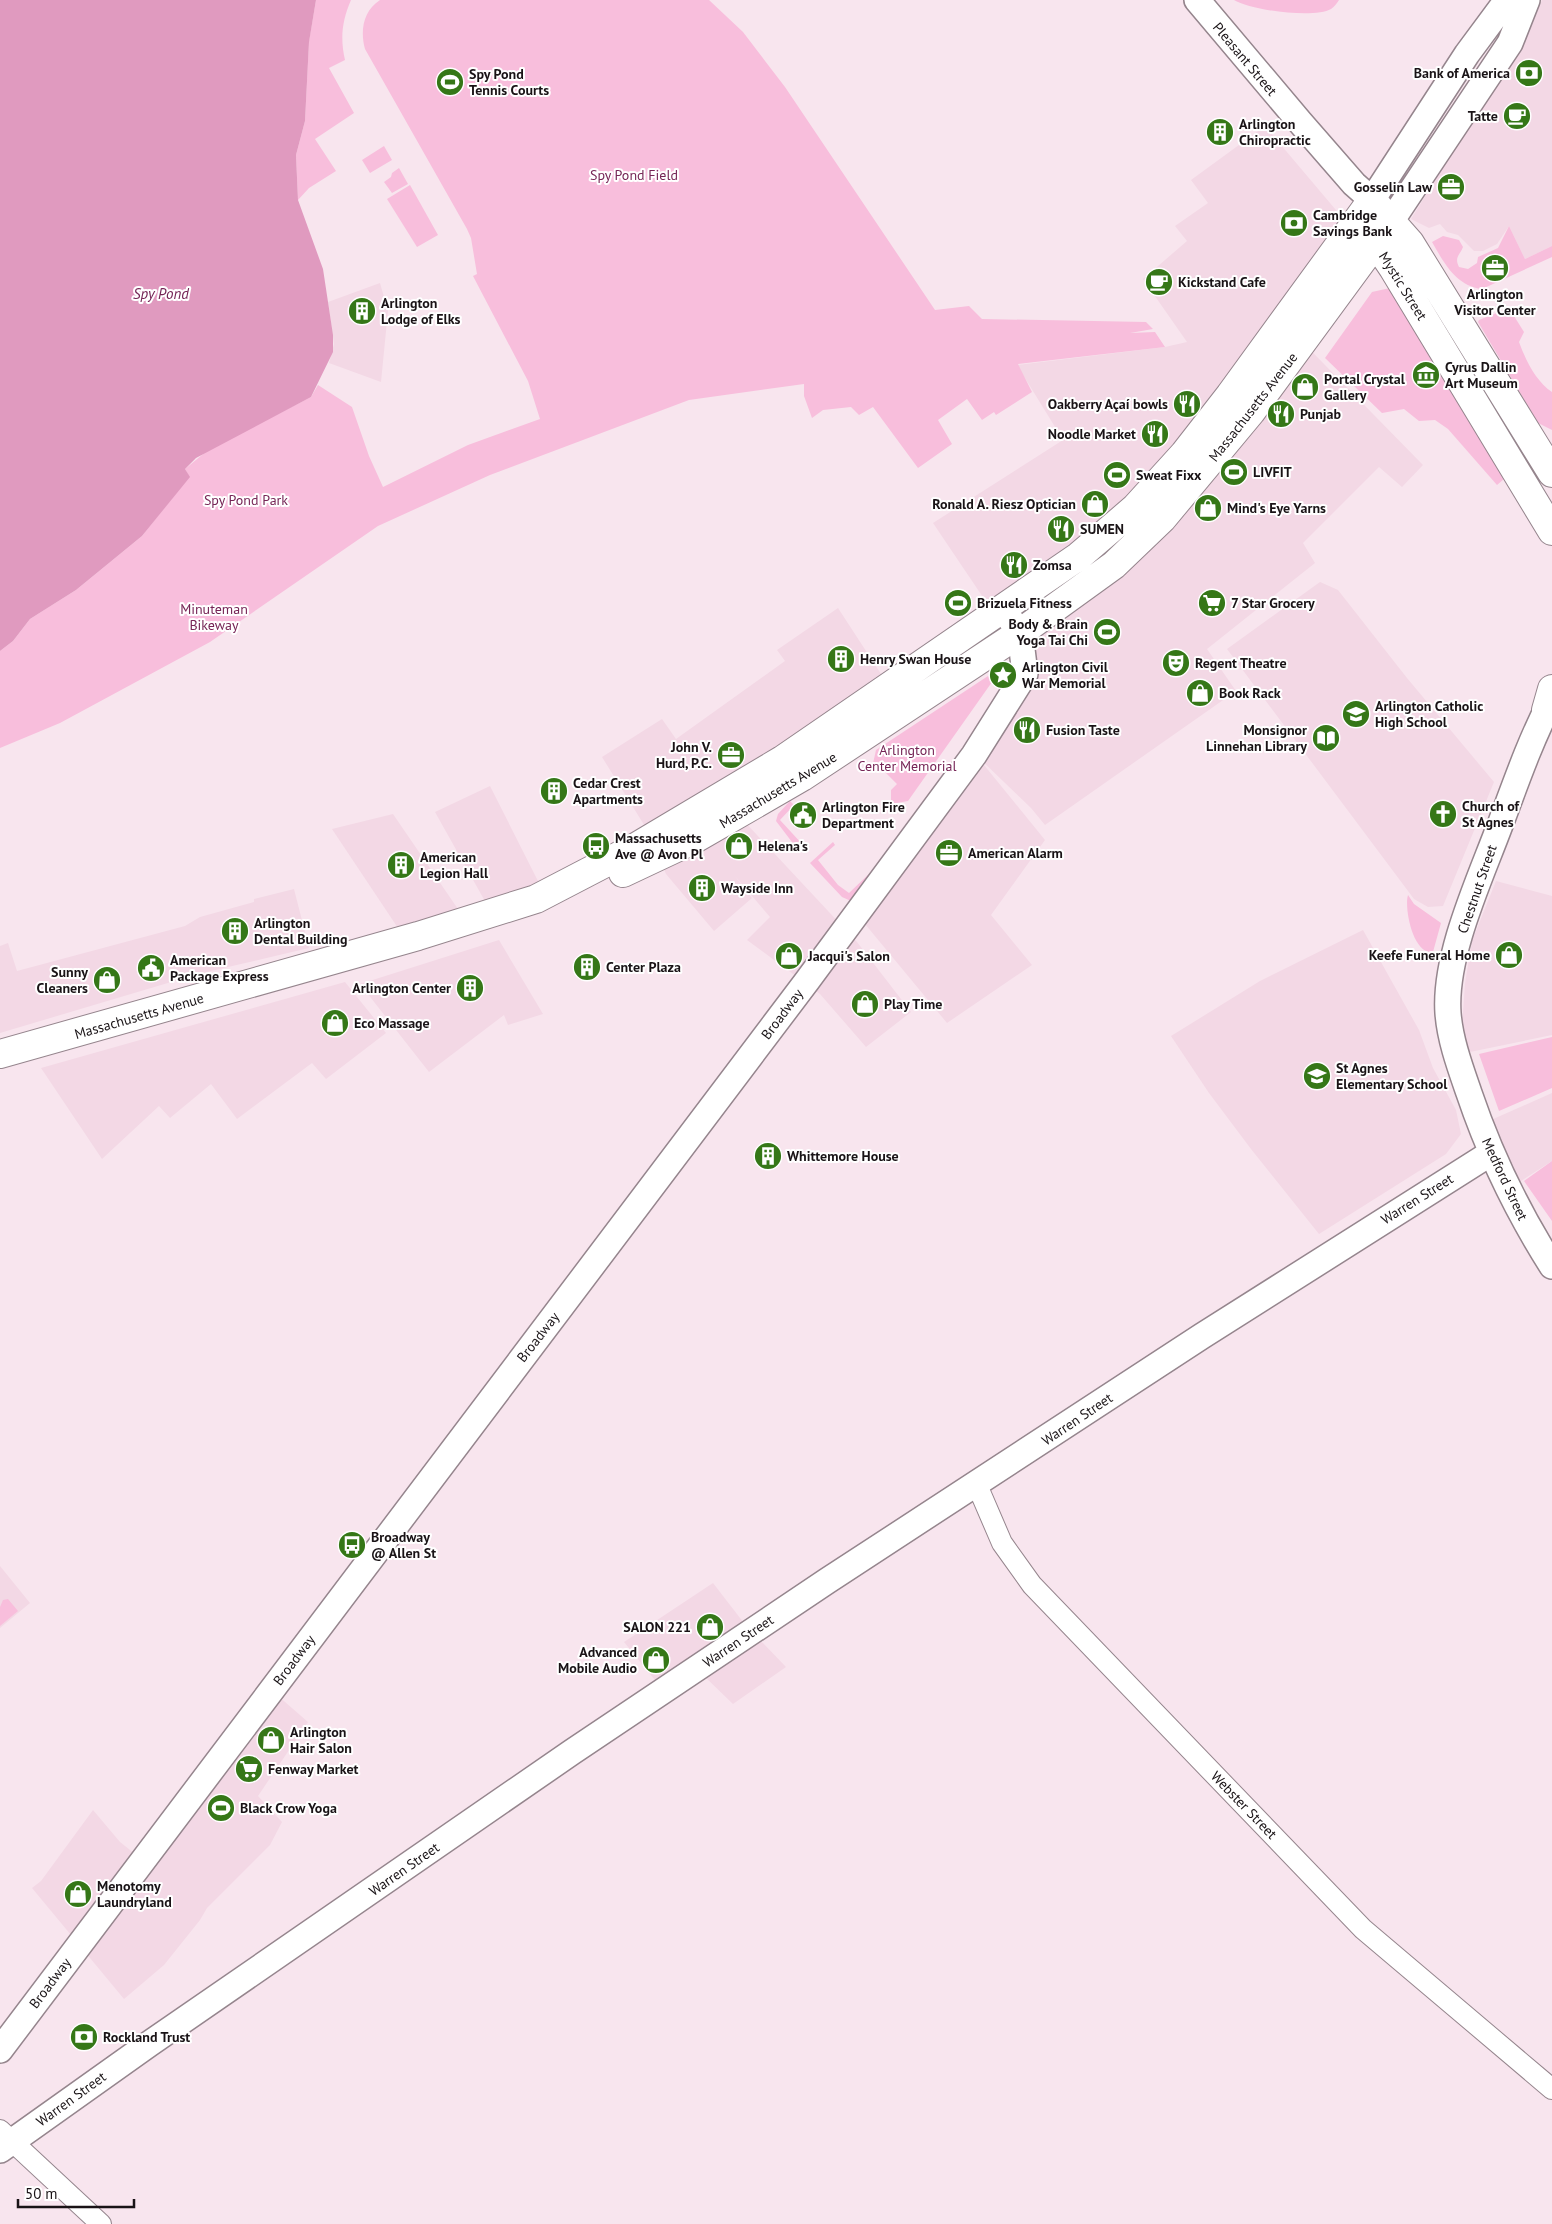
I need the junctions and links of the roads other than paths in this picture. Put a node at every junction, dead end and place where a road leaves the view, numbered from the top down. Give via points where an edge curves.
1 (1197, 0) edge
2 (1506, 0) edge
3 (1527, 0) edge
4 (1362, 200) junction
5 (1392, 220) junction
6 (1376, 242) junction
7 (1548, 467) edge
8 (1523, 482) junction
9 (1552, 531) edge
10 (1003, 609) junction
11 (1020, 633) junction
12 (1551, 700) edge
13 (536, 899) junction
14 (0, 1054) edge
15 (1467, 1087) joint
16 (1491, 1153) junction
17 (1552, 1266) edge
18 (977, 1485) junction
19 (0, 2050) edge
20 (1552, 2089) edge
21 (4, 2141) edge
22 (102, 2224) edge

1 - 4 main road, Pleasant Street
2 - 4 main road, Massachusetts Avenue
3 - 5 main road, Massachusetts Avenue via 1510,43
4 - 5 highway, Mystic Street
4 - 6 highway, Mystic Street
4 - 10 highway, Massachusetts Avenue via 1230,395 1154,489 1097,543
5 - 6 highway, Massachusetts Avenue
5 - 7 highway, Mystic Street via 1410,243
6 - 8 highway, Mystic Street
6 - 11 highway, Massachusetts Avenue via 1261,398 1162,519 1104,573
7 - 8 highway
8 - 9 highway, Mystic Street
10 - 11 main road, Broadway
10 - 13 highway, Massachusetts Avenue via 782,760 628,852
11 - 13 highway, Massachusetts Avenue via 802,777 725,823 610,878
11 - 19 main road, Broadway via 1025,674 974,755 807,982
12 - 15 main road, Chestnut Street via 1470,907 1452,970 1449,1018
13 - 14 highway, Massachusetts Avenue via 461,924
15 - 16 main road, Medford Street
16 - 17 main road, Medford Street via 1528,1227
16 - 18 main road, Warren Street via 1202,1336
18 - 20 street, Webster Street via 1002,1543 1032,1585 1363,1929
18 - 21 main road, Warren Street via 572,1752
21 - 22 street

